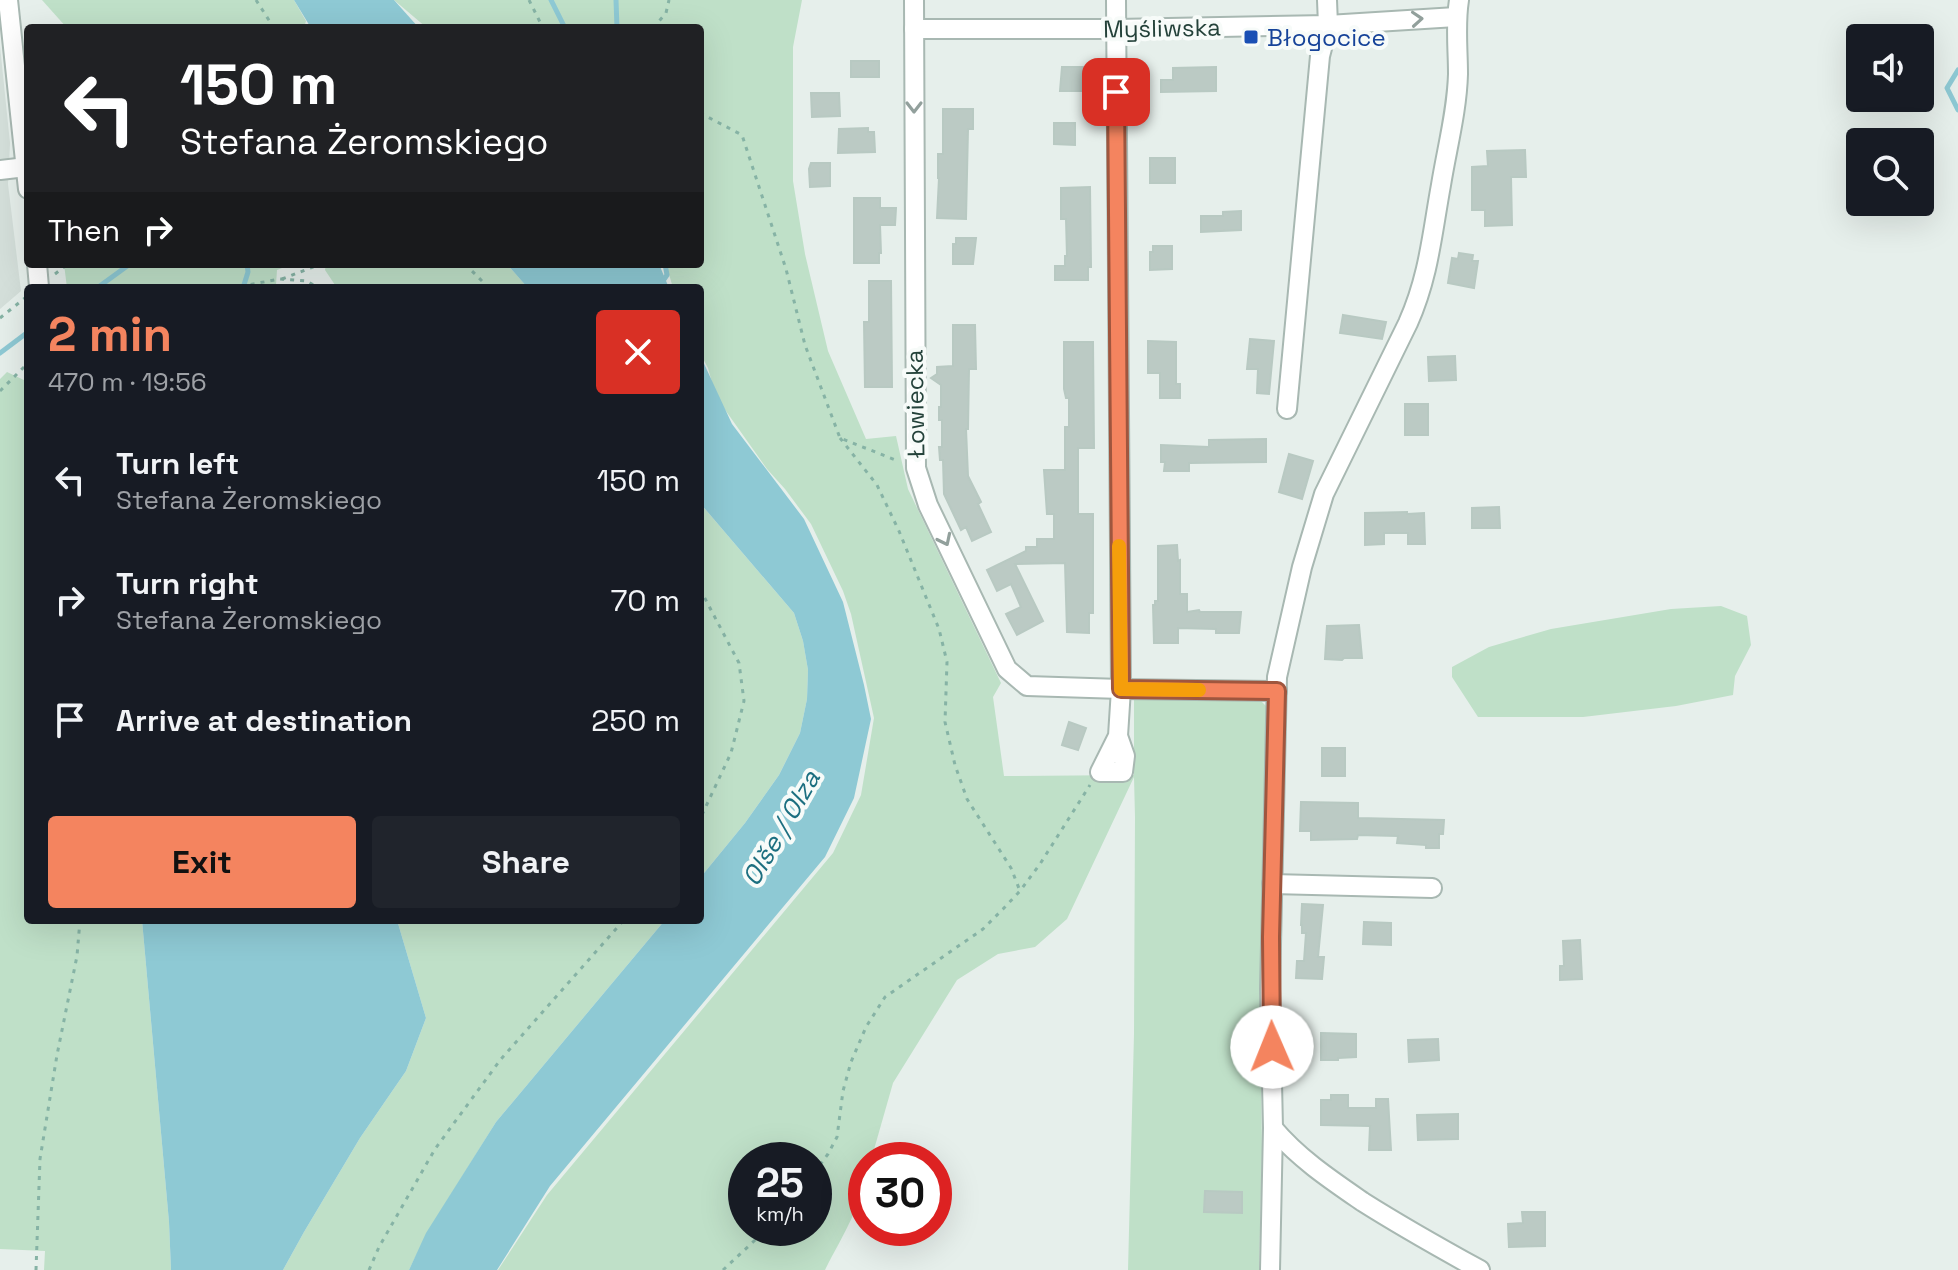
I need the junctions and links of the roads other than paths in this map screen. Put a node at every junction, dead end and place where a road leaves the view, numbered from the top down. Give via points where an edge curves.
1 (8, 0) edge
2 (914, 0) edge
3 (1116, 0) edge
4 (1327, 0) edge
5 (1458, 8) edge
6 (1328, 25) junction
7 (914, 29) junction
8 (1116, 29) junction
9 (24, 148) edge
10 (24, 167) edge
11 (0, 170) edge
12 (1287, 409) dead end
13 (1121, 689) junction
14 (1277, 691) junction
15 (1100, 772) road end
16 (1272, 884) junction
17 (1432, 888) dead end
18 (1273, 1128) junction
19 (1270, 1270) edge
20 (1480, 1270) edge

1 - 9 street
2 - 7 street, Łowiecka
3 - 8 street
4 - 6 street
6 -> 5 street, Myśliwska
5 - 14 street via 1455,104 1420,297 1324,494 1302,567
6 - 8 street, Myśliwska
6 - 12 street via 1320,56
7 - 8 street, Myśliwska
7 -> 13 street, Łowiecka via 916,468 928,505 1007,669 1027,686
8 - 13 street
10 - 11 street
13 - 14 street, Łowiecka
13 - 15 street via 1118,736
14 - 16 street
16 - 17 street
16 - 18 street
18 - 19 street
18 - 20 street via 1337,1185

